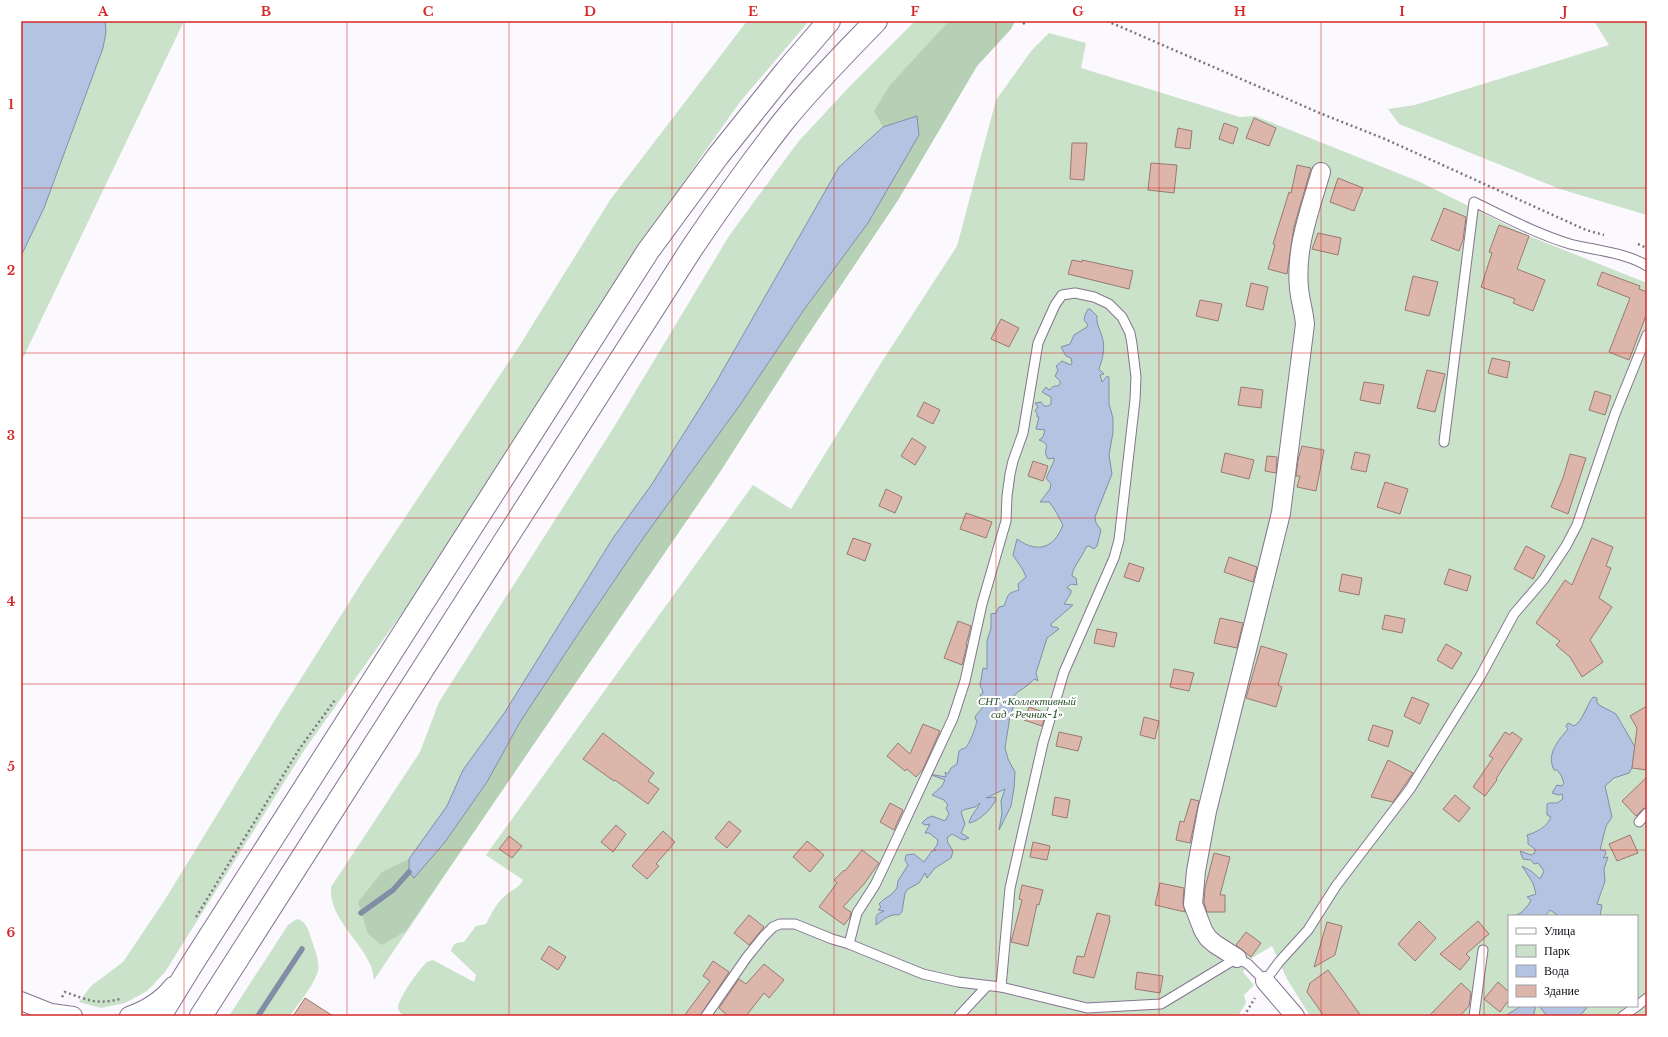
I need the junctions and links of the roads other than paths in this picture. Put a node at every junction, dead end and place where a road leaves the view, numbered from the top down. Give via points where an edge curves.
1 (829, 21) edge
2 (876, 21) edge
3 (1321, 172) dead end
4 (1647, 266) edge
5 (1647, 335) edge
6 (1444, 442) dead end
7 (1647, 813) edge
8 (1639, 822) dead end
9 (849, 944) junction
10 (1483, 950) dead end
11 (1237, 958) junction
12 (192, 964) junction
13 (1265, 981) junction
14 (987, 986) junction
15 (1001, 987) junction
16 (1647, 998) edge
17 (21, 1001) edge
18 (1638, 1005) edge
19 (1636, 1007) edge
20 (53, 1015) edge
21 (73, 1016) edge
22 (129, 1016) edge
23 (160, 1016) edge
24 (201, 1016) edge
25 (706, 1016) edge
26 (959, 1016) edge
27 (1295, 1016) edge
28 (1474, 1016) edge
29 (1623, 1016) edge

1 - 12 main road via 718,156 648,251
2 - 24 main road via 833,64 784,121 723,202
3 - 11 street via 1301,244 1299,290 1305,324 1281,513 1207,811 1193,890 1193,904 1203,930 1215,944
4 - 6 lane via 1633,259 1570,244 1474,202
5 - 13 lane via 1615,414 1577,525 1566,546 1544,579 1514,614 1480,677 1410,789 1336,886 1308,930
7 - 8 lane
9 - 14 lane via 923,974
9 - 15 lane via 857,913 875,884 950,725 961,696 982,604 1006,521 1012,461 1023,432 1036,354 1043,331 1062,295 1094,297 1109,304 1122,317 1130,333 1134,361 1135,400 1120,532 1114,558 1064,672 1043,743 1010,888
9 - 25 lane via 795,924 780,924 774,927 747,957
10 - 28 lane
11 - 13 lane via 1248,964
11 - 15 lane via 1161,1004 1087,1008
12 - 22 street via 169,991 148,1007
12 - 23 main road
13 - 27 street
14 - 15 lane
14 - 26 lane
16 - 18 lane
17 - 20 street
19 - 29 lane
20 - 21 street

